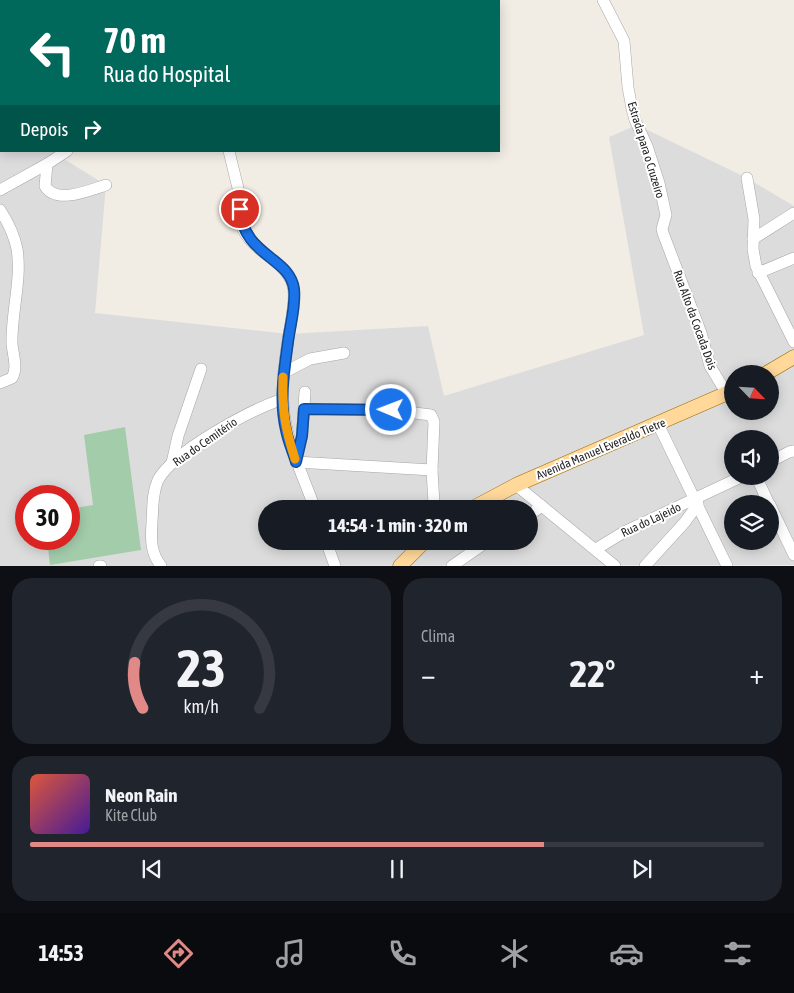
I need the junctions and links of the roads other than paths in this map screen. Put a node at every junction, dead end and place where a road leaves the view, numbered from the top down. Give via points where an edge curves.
1 (604, 0) edge
2 (65, 152) edge
3 (229, 152) edge
4 (51, 159) edge
5 (747, 178) dead end
6 (106, 185) dead end
7 (0, 190) edge
8 (0, 210) edge
9 (794, 214) edge
10 (753, 239) junction
11 (668, 244) joint
12 (794, 258) edge
13 (758, 274) junction
14 (794, 342) edge
15 (344, 353) dead end
16 (794, 357) edge
17 (779, 366) edge
18 (201, 369) dead end
19 (284, 373) junction
20 (0, 383) edge
21 (724, 384) edge
22 (305, 392) dead end
23 (724, 395) edge
24 (282, 400) junction
25 (304, 409) junction
26 (658, 424) junction
27 (794, 451) edge
28 (779, 457) edge
29 (296, 462) junction
30 (172, 463) junction
31 (432, 470) junction
32 (516, 485) junction
33 (728, 485) edge
34 (311, 500) edge
35 (436, 500) edge
36 (487, 500) edge
37 (697, 502) junction
38 (542, 506) junction
39 (538, 509) edge
40 (779, 523) edge
41 (596, 549) junction
42 (329, 550) edge
43 (415, 550) edge
44 (475, 550) edge
45 (794, 555) edge
46 (161, 566) edge
47 (335, 566) edge
48 (400, 566) edge
49 (452, 566) edge
50 (615, 566) edge
51 (645, 566) edge
52 (727, 566) edge

1 - 11 street, Estrada para o Cruzeiro via 624,42 632,109 659,183 666,214 662,229
2 - 4 street
3 - 19 street via 246,234 284,270 293,284
4 - 6 street via 45,186 53,194 72,195
4 - 7 street
5 - 10 street via 754,219
8 - 20 street via 15,240 18,262 12,333 15,373
9 - 10 street
10 - 13 street
11 - 21 street, Rua Alto da Cocada Dois via 710,366
12 - 13 street
13 - 14 street
15 - 19 street via 310,359
16 - 17 main road
18 - 30 street
19 - 24 street
22 - 25 street
23 - 26 main road, Avenida Manuel Everaldo Tietre
24 - 29 street
24 - 30 street, Rua do Cemitério via 233,421
25 - 29 street
25 - 31 street via 391,410 431,415 434,420
26 - 32 main road, Avenida Manuel Everaldo Tietre
26 - 37 street
27 - 28 street
29 - 31 street
29 - 34 street
30 - 46 street, Rua do Cemitério via 158,481 154,496 151,542
31 - 35 street
32 - 36 main road, Avenida Manuel Everaldo Tietre
32 - 38 street
33 - 37 street
37 - 41 street, Rua do Lajeido via 624,532
37 - 51 street via 684,522
37 - 52 street, Rua do Lajeido
38 - 39 street
38 - 41 street
40 - 45 street
41 - 50 street
42 - 47 street
43 - 48 main road
44 - 49 street

